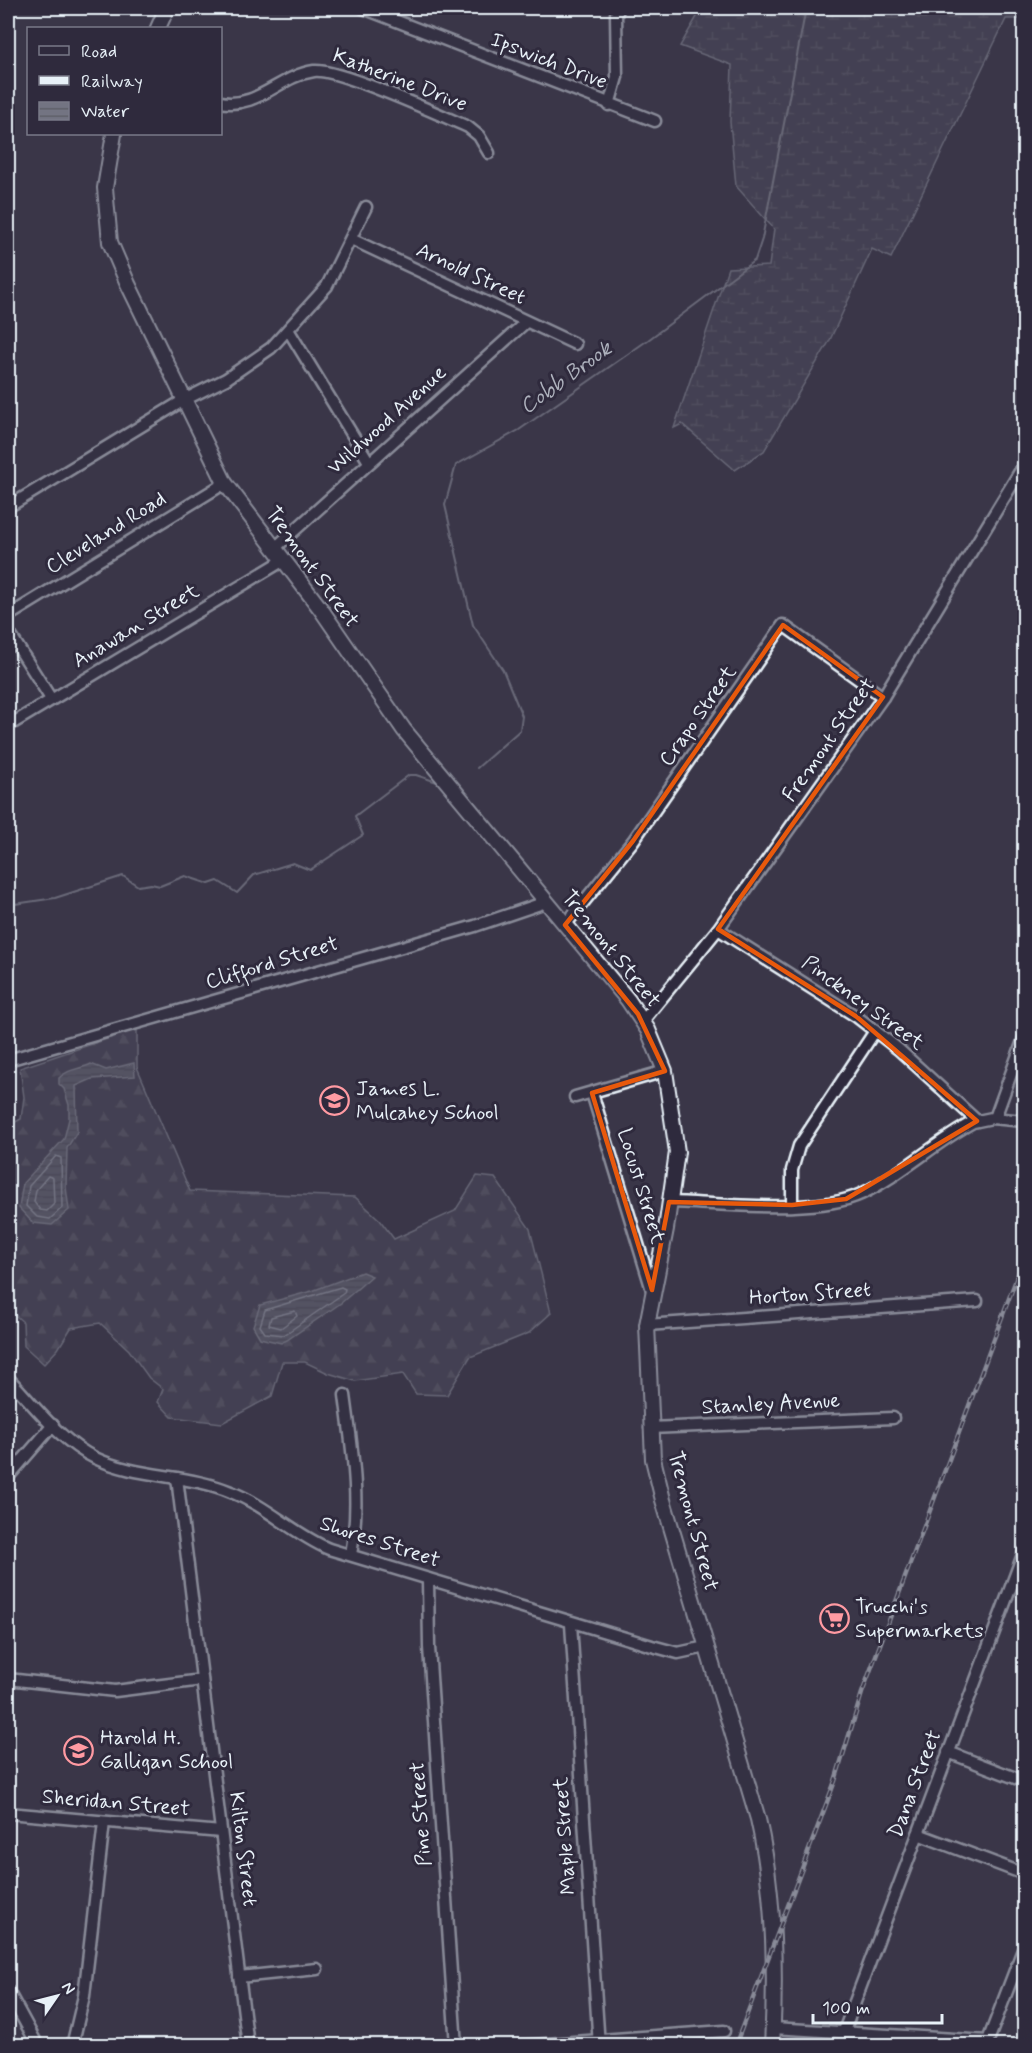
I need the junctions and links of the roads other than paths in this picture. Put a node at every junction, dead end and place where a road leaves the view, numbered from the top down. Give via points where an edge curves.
1 (167, 8) edge
2 (363, 8) edge
3 (615, 8) edge
4 (158, 27) edge
5 (222, 102) edge
6 (609, 105) junction
7 (655, 121) dead end
8 (114, 135) edge
9 (489, 153) dead end
10 (366, 207) dead end
11 (351, 239) junction
12 (526, 322) junction
13 (289, 331) junction
14 (575, 344) dead end
15 (184, 400) junction
16 (369, 462) junction
17 (1024, 465) edge
18 (225, 483) junction
19 (8, 507) edge
20 (279, 554) junction
21 (8, 616) edge
22 (8, 631) edge
23 (884, 697) junction
24 (51, 699) junction
25 (8, 726) edge
26 (546, 902) junction
27 (565, 925) junction
28 (718, 929) junction
29 (643, 1021) junction
30 (875, 1031) junction
31 (1024, 1038) edge
32 (8, 1060) edge
33 (665, 1071) junction
34 (592, 1093) junction
35 (575, 1097) dead end
36 (995, 1118) junction
37 (977, 1121) junction
38 (1024, 1121) edge
39 (669, 1202) junction
40 (792, 1205) junction
41 (652, 1290) junction
42 (977, 1301) dead end
43 (647, 1325) junction
44 (8, 1378) edge
45 (345, 1395) dead end
46 (893, 1418) dead end
47 (53, 1425) junction
48 (650, 1428) junction
49 (8, 1477) edge
50 (177, 1478) junction
51 (1024, 1552) edge
52 (351, 1555) junction
53 (428, 1579) junction
54 (571, 1624) junction
55 (706, 1647) junction
56 (8, 1679) edge
57 (202, 1680) junction
58 (948, 1752) junction
59 (1018, 1779) dead end
60 (8, 1813) edge
61 (104, 1822) junction
62 (221, 1832) junction
63 (918, 1834) junction
64 (1024, 1874) edge
65 (1024, 1947) edge
66 (317, 1969) dead end
67 (239, 1977) junction
68 (8, 1991) edge
69 (773, 2028) junction
70 (724, 2031) dead end
71 (844, 2031) junction
72 (599, 2043) edge
73 (987, 2043) edge
74 (38, 2046) edge
75 (72, 2046) edge
76 (248, 2046) edge
77 (456, 2046) edge
78 (519, 2046) edge
79 (772, 2046) edge

1 - 4 main road
2 - 6 street, Ipswich Drive
3 - 6 street via 617,77
5 - 9 street, Katherine Drive via 250,101 299,75 325,71 468,126
6 - 7 street, Ipswich Drive
8 - 15 main road, Tremont Street via 105,188 110,242
10 - 11 street
11 - 12 street, Arnold Street
11 - 13 street via 327,286
12 - 14 street, Arnold Street
12 - 16 street, Wildwood Avenue
13 - 15 street via 245,368
13 - 16 street
15 - 18 main road, Tremont Street
15 - 19 street
16 - 20 street, Wildwood Avenue
17 - 23 street, Fremont Street
18 - 20 main road, Tremont Street
18 - 21 street, Cleveland Road
20 - 24 street, Anawan Street
20 - 26 main road, Tremont Street via 404,730
22 - 24 street
23 - 27 street, Crapo Street via 783,626 640,833
23 - 28 street, Fremont Street
24 - 25 street, Anawan Street
26 - 27 main road, Tremont Street
26 - 32 street, Clifford Street via 476,926
27 - 29 main road, Tremont Street
28 - 29 street, Fremont Street
28 - 30 street, Pinckney Street
29 - 33 main road, Tremont Street
30 - 37 street, Pinckney Street
30 - 40 street via 799,1146 792,1170
31 - 36 street
33 - 34 street
33 - 39 main road, Tremont Street via 677,1152
34 - 35 street
34 - 41 street, Locust Street
36 - 37 street
36 - 38 street
37 - 40 street via 860,1194 832,1202
39 - 40 street
39 - 41 main road, Tremont Street
41 - 43 main road, Tremont Street
42 - 43 street, Horton Street
43 - 48 main road, Tremont Street
44 - 47 street, Shores Street
45 - 52 street via 357,1485
46 - 48 street, Stanley Avenue
47 - 49 street
47 - 50 street, Shores Street via 75,1446 99,1460
48 - 55 main road, Tremont Street via 663,1500
50 - 52 street, Shores Street via 236,1494 309,1540
50 - 57 street, Kilton Street
51 - 58 street, Dana Street
52 - 53 street, Shores Street
53 - 54 street, Shores Street
53 - 77 street, Pine Street via 429,1647
54 - 55 street, Shores Street via 678,1653
54 - 72 street, Maple Street
55 - 69 main road, Tremont Street via 766,1853
56 - 57 street via 115,1691
57 - 62 street, Kilton Street
58 - 59 street
58 - 63 street, Dana Street
60 - 61 street, Sheridan Street
61 - 62 street, Sheridan Street
61 - 75 street via 84,1996
62 - 67 street, Kilton Street
63 - 64 street
63 - 71 street, Dana Street
65 - 73 street
66 - 67 street
67 - 76 street, Kilton Street
68 - 74 street
69 - 71 street
69 - 79 main road, Tremont Street
70 - 72 street
71 - 73 street
72 - 78 street

